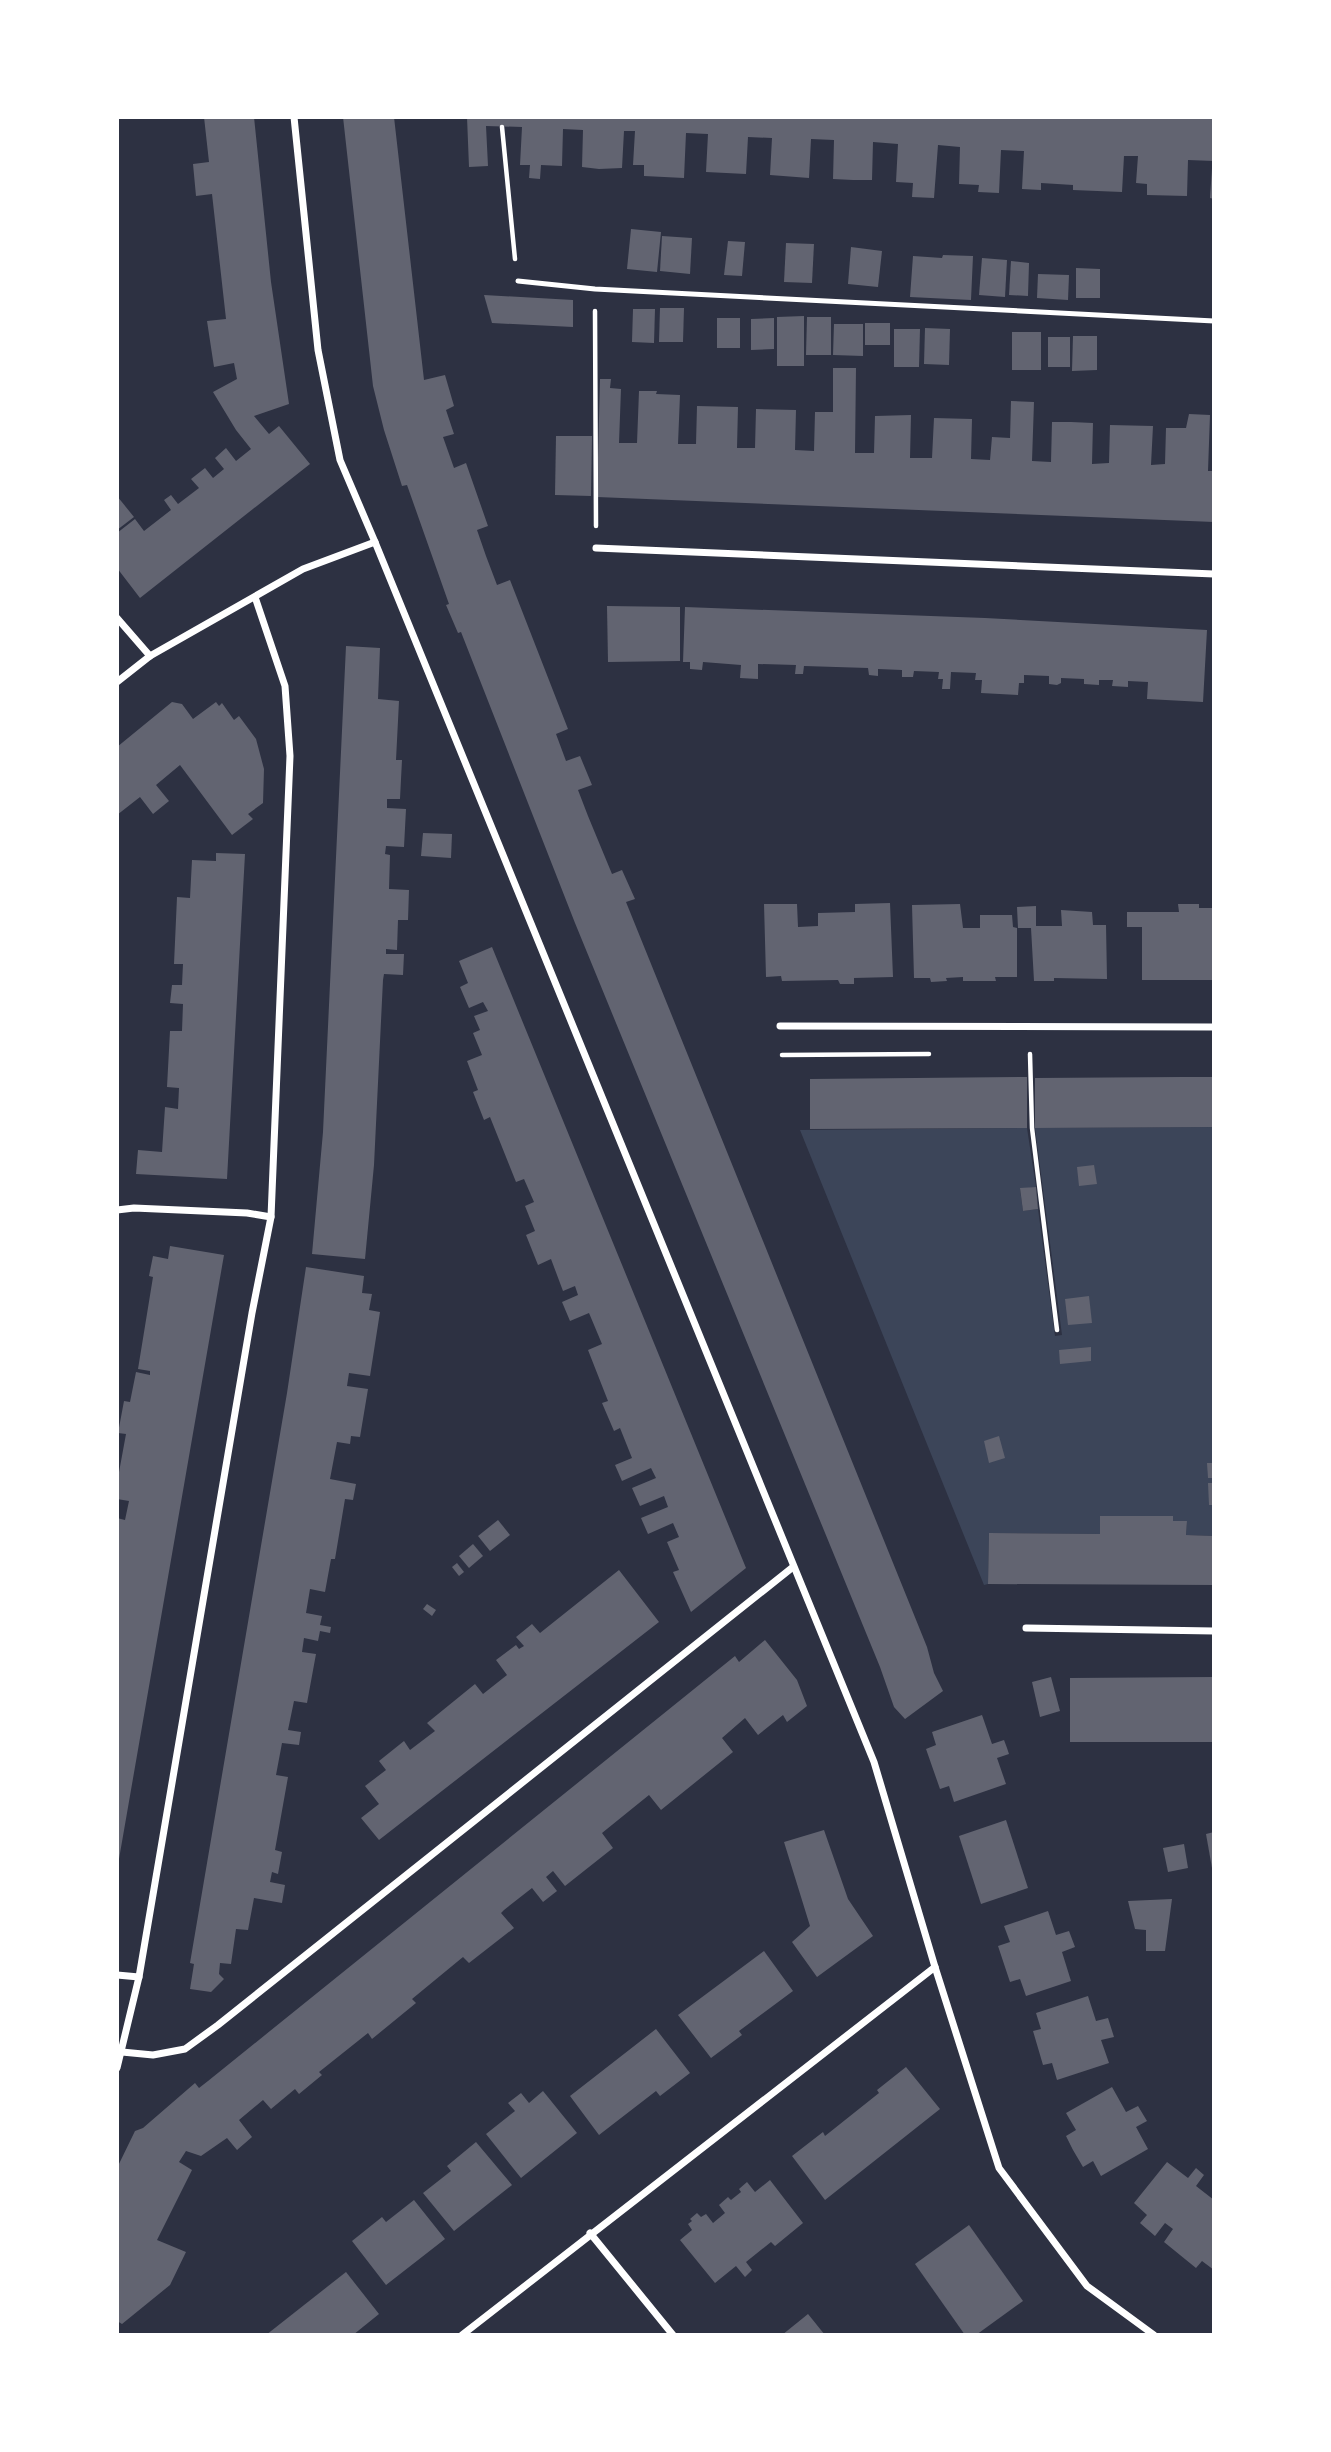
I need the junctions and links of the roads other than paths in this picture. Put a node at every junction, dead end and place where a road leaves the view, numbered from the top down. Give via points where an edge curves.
1 (294, 117) edge
2 (517, 281) road end
3 (1214, 321) edge
4 (375, 542) junction
5 (596, 548) road end
6 (1214, 574) edge
7 (256, 597) junction
8 (117, 618) edge
9 (150, 656) junction
10 (117, 682) edge
11 (780, 1026) dead end
12 (1214, 1027) edge
13 (117, 1210) edge
14 (271, 1217) junction
15 (793, 1567) junction
16 (1026, 1628) dead end
17 (1214, 1631) edge
18 (935, 1967) junction
19 (117, 1975) edge
20 (139, 1977) junction
21 (122, 2052) junction
22 (117, 2068) edge
23 (590, 2233) junction
24 (462, 2335) edge
25 (673, 2335) edge
26 (1154, 2335) edge

1 - 4 street via 320,364 340,460
2 - 3 lane via 595,289
4 - 7 street via 303,569
4 - 15 street
5 - 6 street
7 - 9 street
7 - 14 street via 285,686 290,756
8 - 9 street
9 - 10 street
11 - 12 street
13 - 14 street
14 - 20 street
15 - 18 street via 874,1762
15 - 21 street via 185,2049 153,2055
16 - 17 street
18 - 23 street
18 - 26 street via 999,2168 1087,2286
19 - 20 street
20 - 21 street
21 - 22 street
23 - 24 street
23 - 25 street

